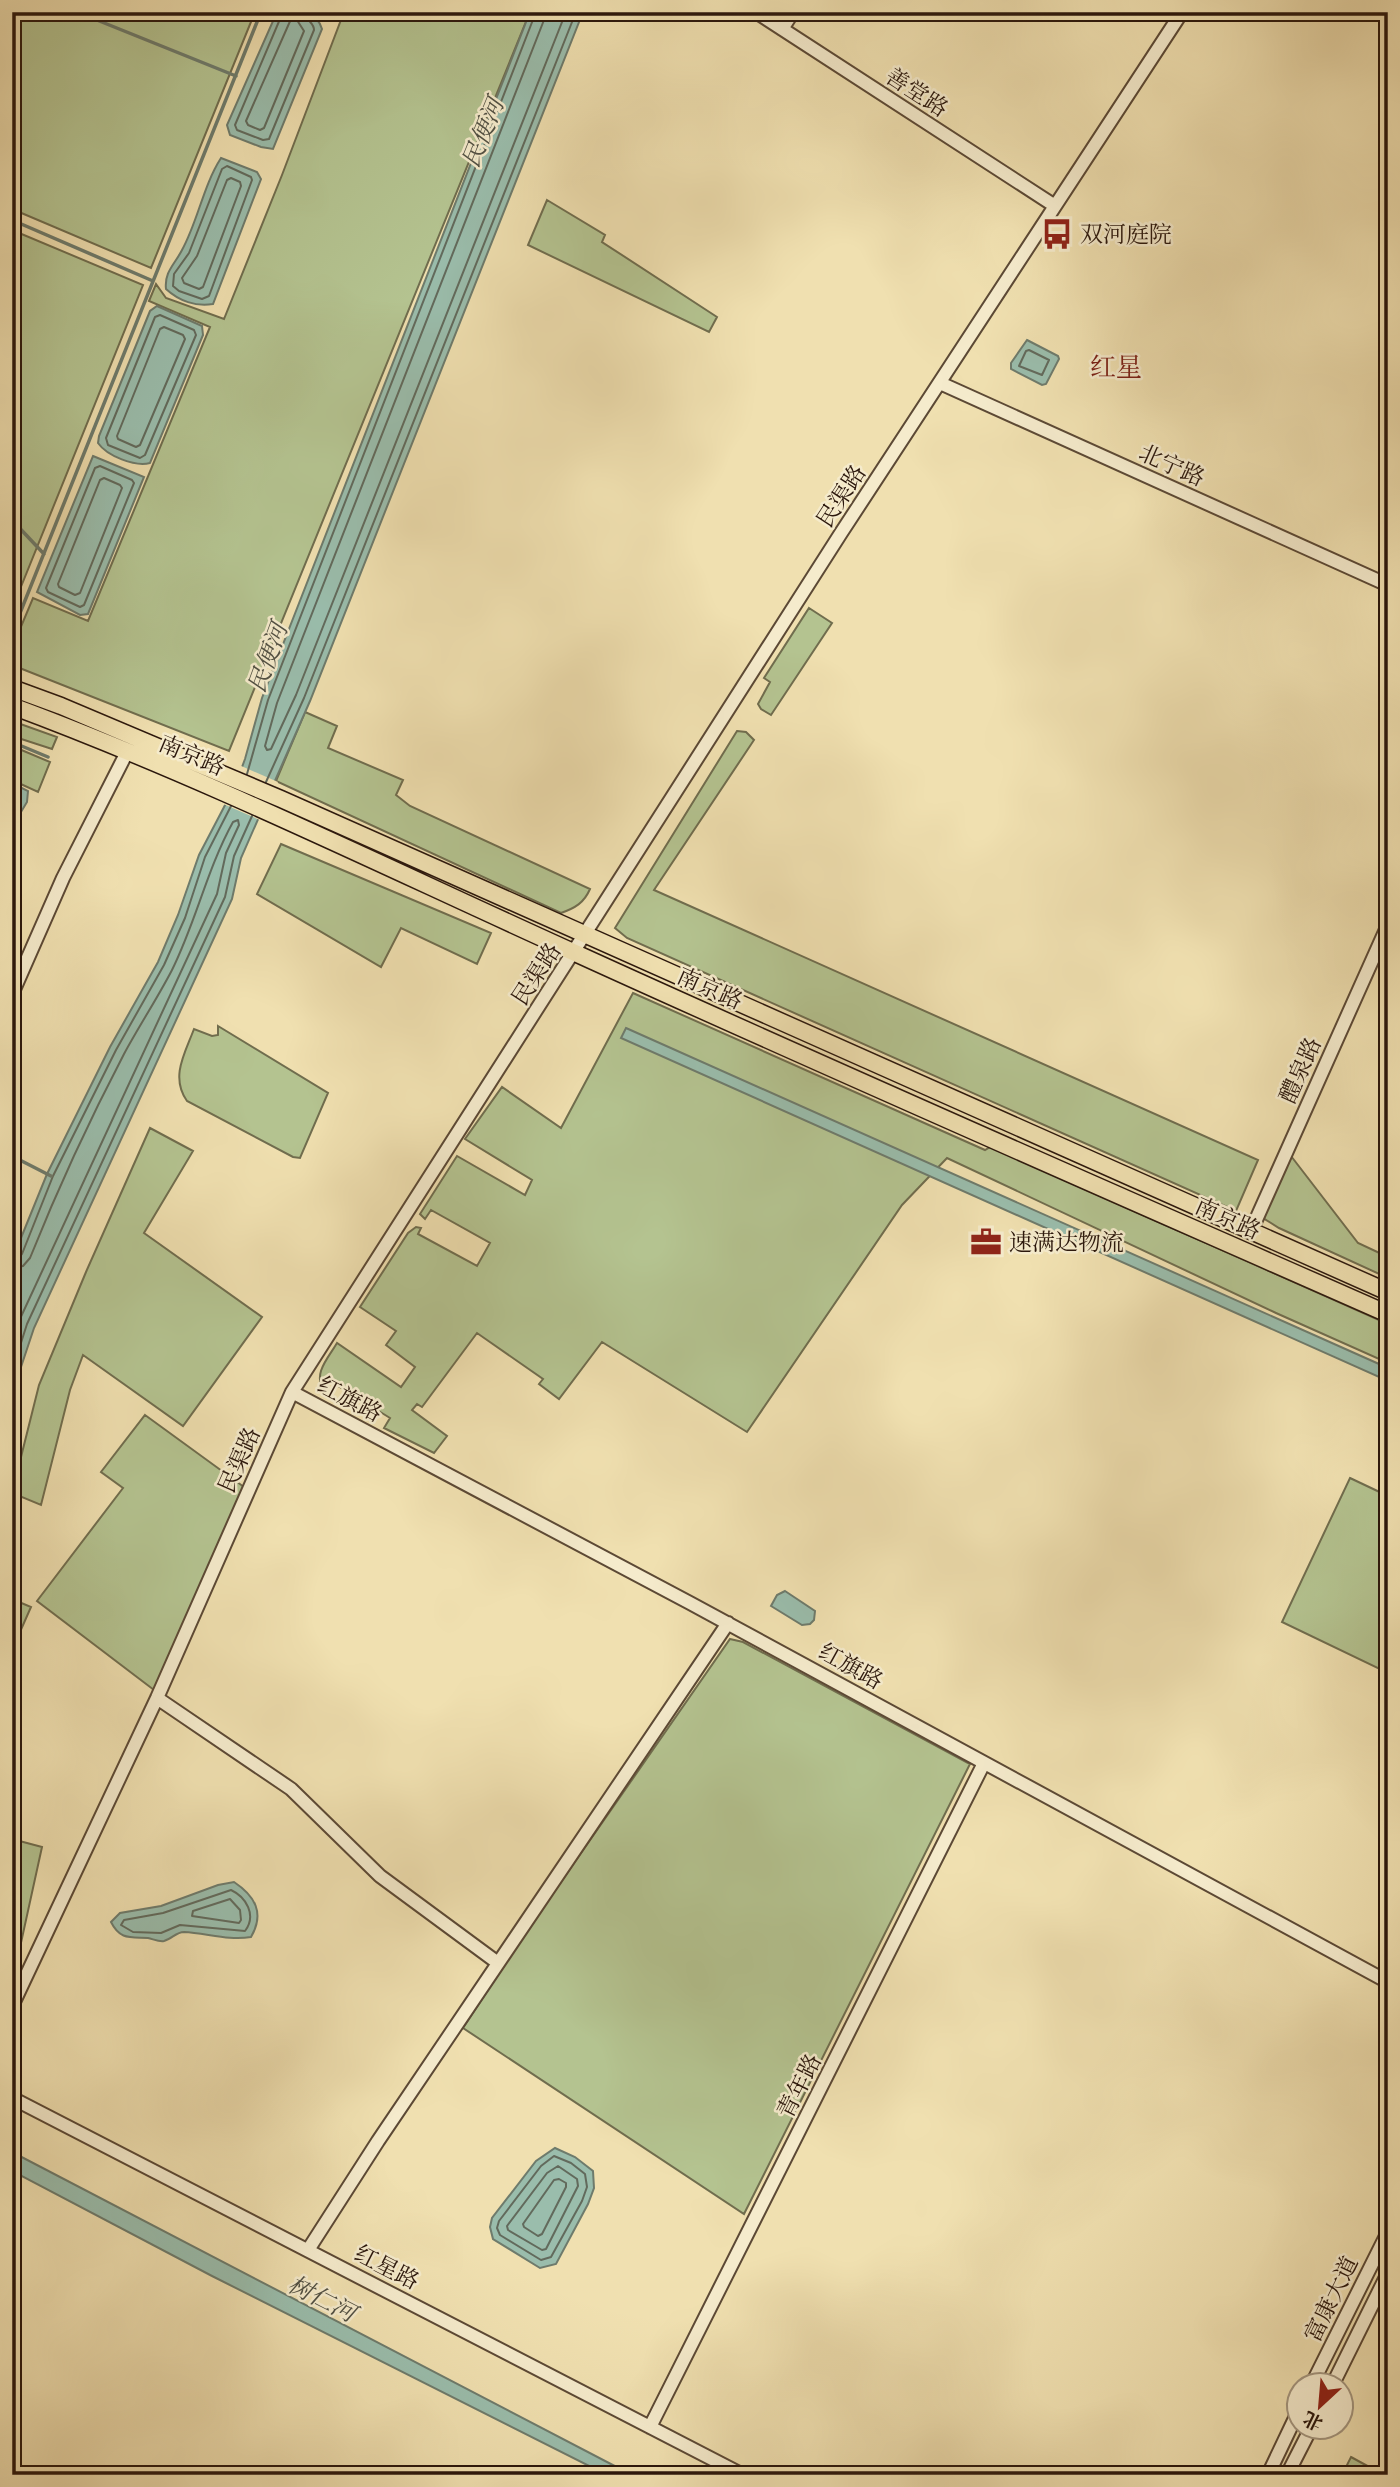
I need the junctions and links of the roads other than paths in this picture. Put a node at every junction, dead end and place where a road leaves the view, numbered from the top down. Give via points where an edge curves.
1 (756, 12) edge
2 (793, 12) edge
3 (1182, 12) edge
4 (782, 29) junction
5 (1055, 206) junction
6 (940, 383) junction
7 (1388, 585) edge
8 (12, 688) edge
9 (12, 706) edge
10 (127, 752) junction
11 (1388, 925) edge
12 (586, 935) junction
13 (574, 953) junction
14 (12, 994) edge
15 (1251, 1231) junction
16 (1388, 1292) edge
17 (1388, 1314) edge
18 (292, 1392) junction
19 (728, 1623) junction
20 (157, 1698) junction
21 (984, 1763) junction
22 (498, 1963) junction
23 (1388, 1982) edge
24 (12, 2006) edge
25 (12, 2098) edge
26 (1388, 2232) edge
27 (308, 2250) junction
28 (1388, 2273) edge
29 (1318, 2372) edge
30 (1338, 2372) edge
31 (650, 2427) junction
32 (1284, 2441) edge
33 (1304, 2442) edge
34 (743, 2475) edge
35 (1268, 2475) edge
36 (1287, 2475) edge

1 - 4 street, 善堂路
2 - 4 street
3 - 5 street, 民渠路
4 - 5 street, 善堂路
5 - 6 street, 民渠路
6 - 7 street, 北宁路
6 - 12 street, 民渠路
8 - 12 main road, 南京路 via 222,773
9 - 10 main road, 南京路
10 - 13 main road, 南京路
10 - 14 street via 63,878
11 - 15 street, 醴泉路
12 - 13 street, 民渠路
12 - 15 main road, 南京路
13 - 17 main road, 南京路
13 - 18 street, 民渠路
15 - 16 main road, 南京路
18 - 19 street, 红旗路
18 - 20 street, 民渠路
19 - 21 street, 红旗路
19 - 22 street
20 - 22 street via 290,1789 380,1876
20 - 24 street, 民渠路
21 - 23 street, 红旗路
21 - 31 street, 青年路
22 - 27 street
25 - 27 street, 红星路
26 - 29 street, 富康大道
27 - 31 street, 红星路
28 - 30 street, 富康大道
31 - 34 street, 红星路
32 - 35 street
33 - 36 street

